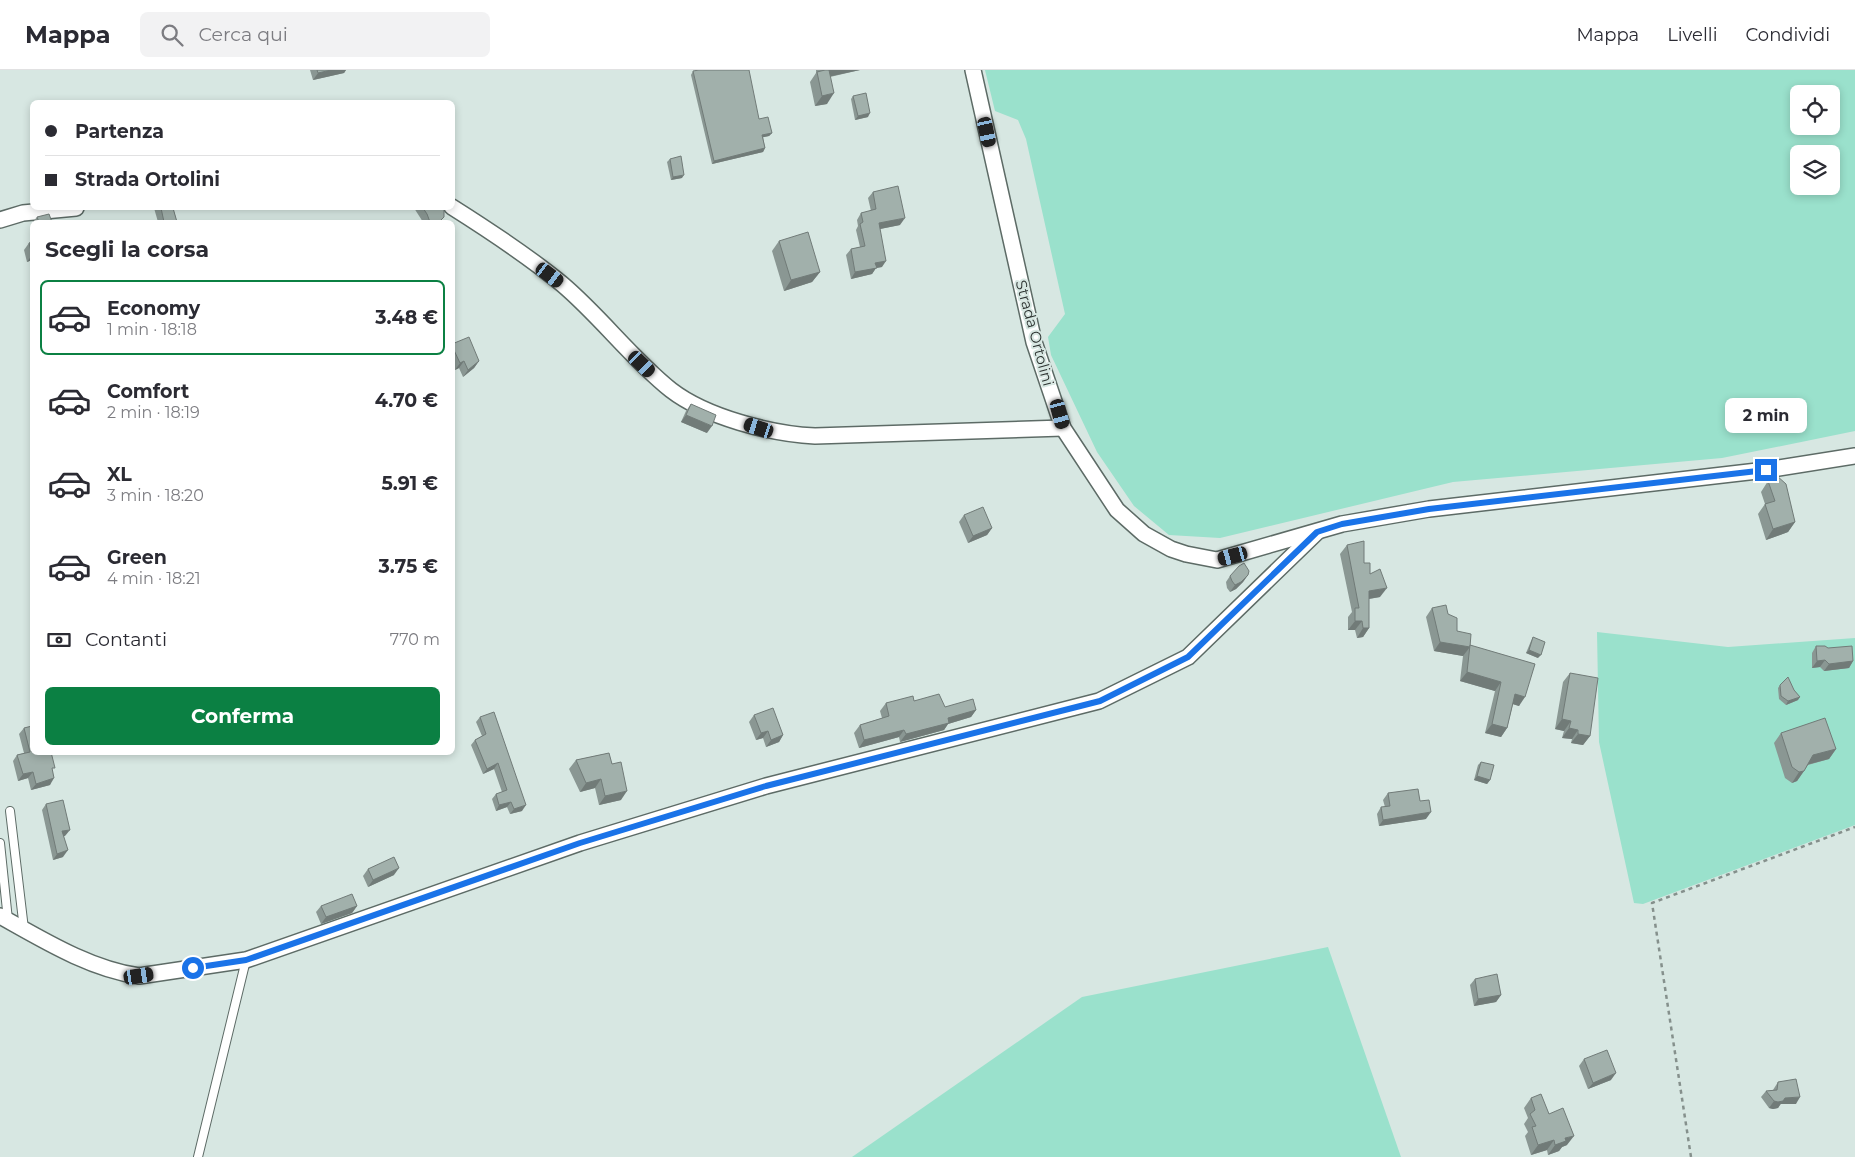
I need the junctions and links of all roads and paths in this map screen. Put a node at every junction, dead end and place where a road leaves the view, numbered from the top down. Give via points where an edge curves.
1 (973, 70) edge
2 (455, 209) edge
3 (55, 210) edge
4 (0, 220) edge
5 (1063, 428) junction
6 (1855, 456) edge
7 (1317, 532) junction
8 (10, 811) dead end
9 (1855, 827) edge
10 (0, 843) edge
11 (4, 918) edge
12 (24, 929) junction
13 (246, 960) junction
14 (198, 1157) edge
15 (1691, 1157) edge

1 - 5 street, Strada Ortolini via 1034,342
2 - 5 street via 562,284 673,391 723,416 791,435 815,436
3 - 4 street via 23,213
5 - 7 street, Strada Ortolini via 1117,510 1144,534 1171,549 1217,560
6 - 7 street, Strada Ortolini via 1766,470 1429,509 1342,524
7 - 13 street via 1188,657 1100,701 766,786 580,843
8 - 12 lane
9 - 15 path via 1652,903
10 - 11 lane
11 - 12 street
12 - 13 street via 76,957 127,975
13 - 14 lane

